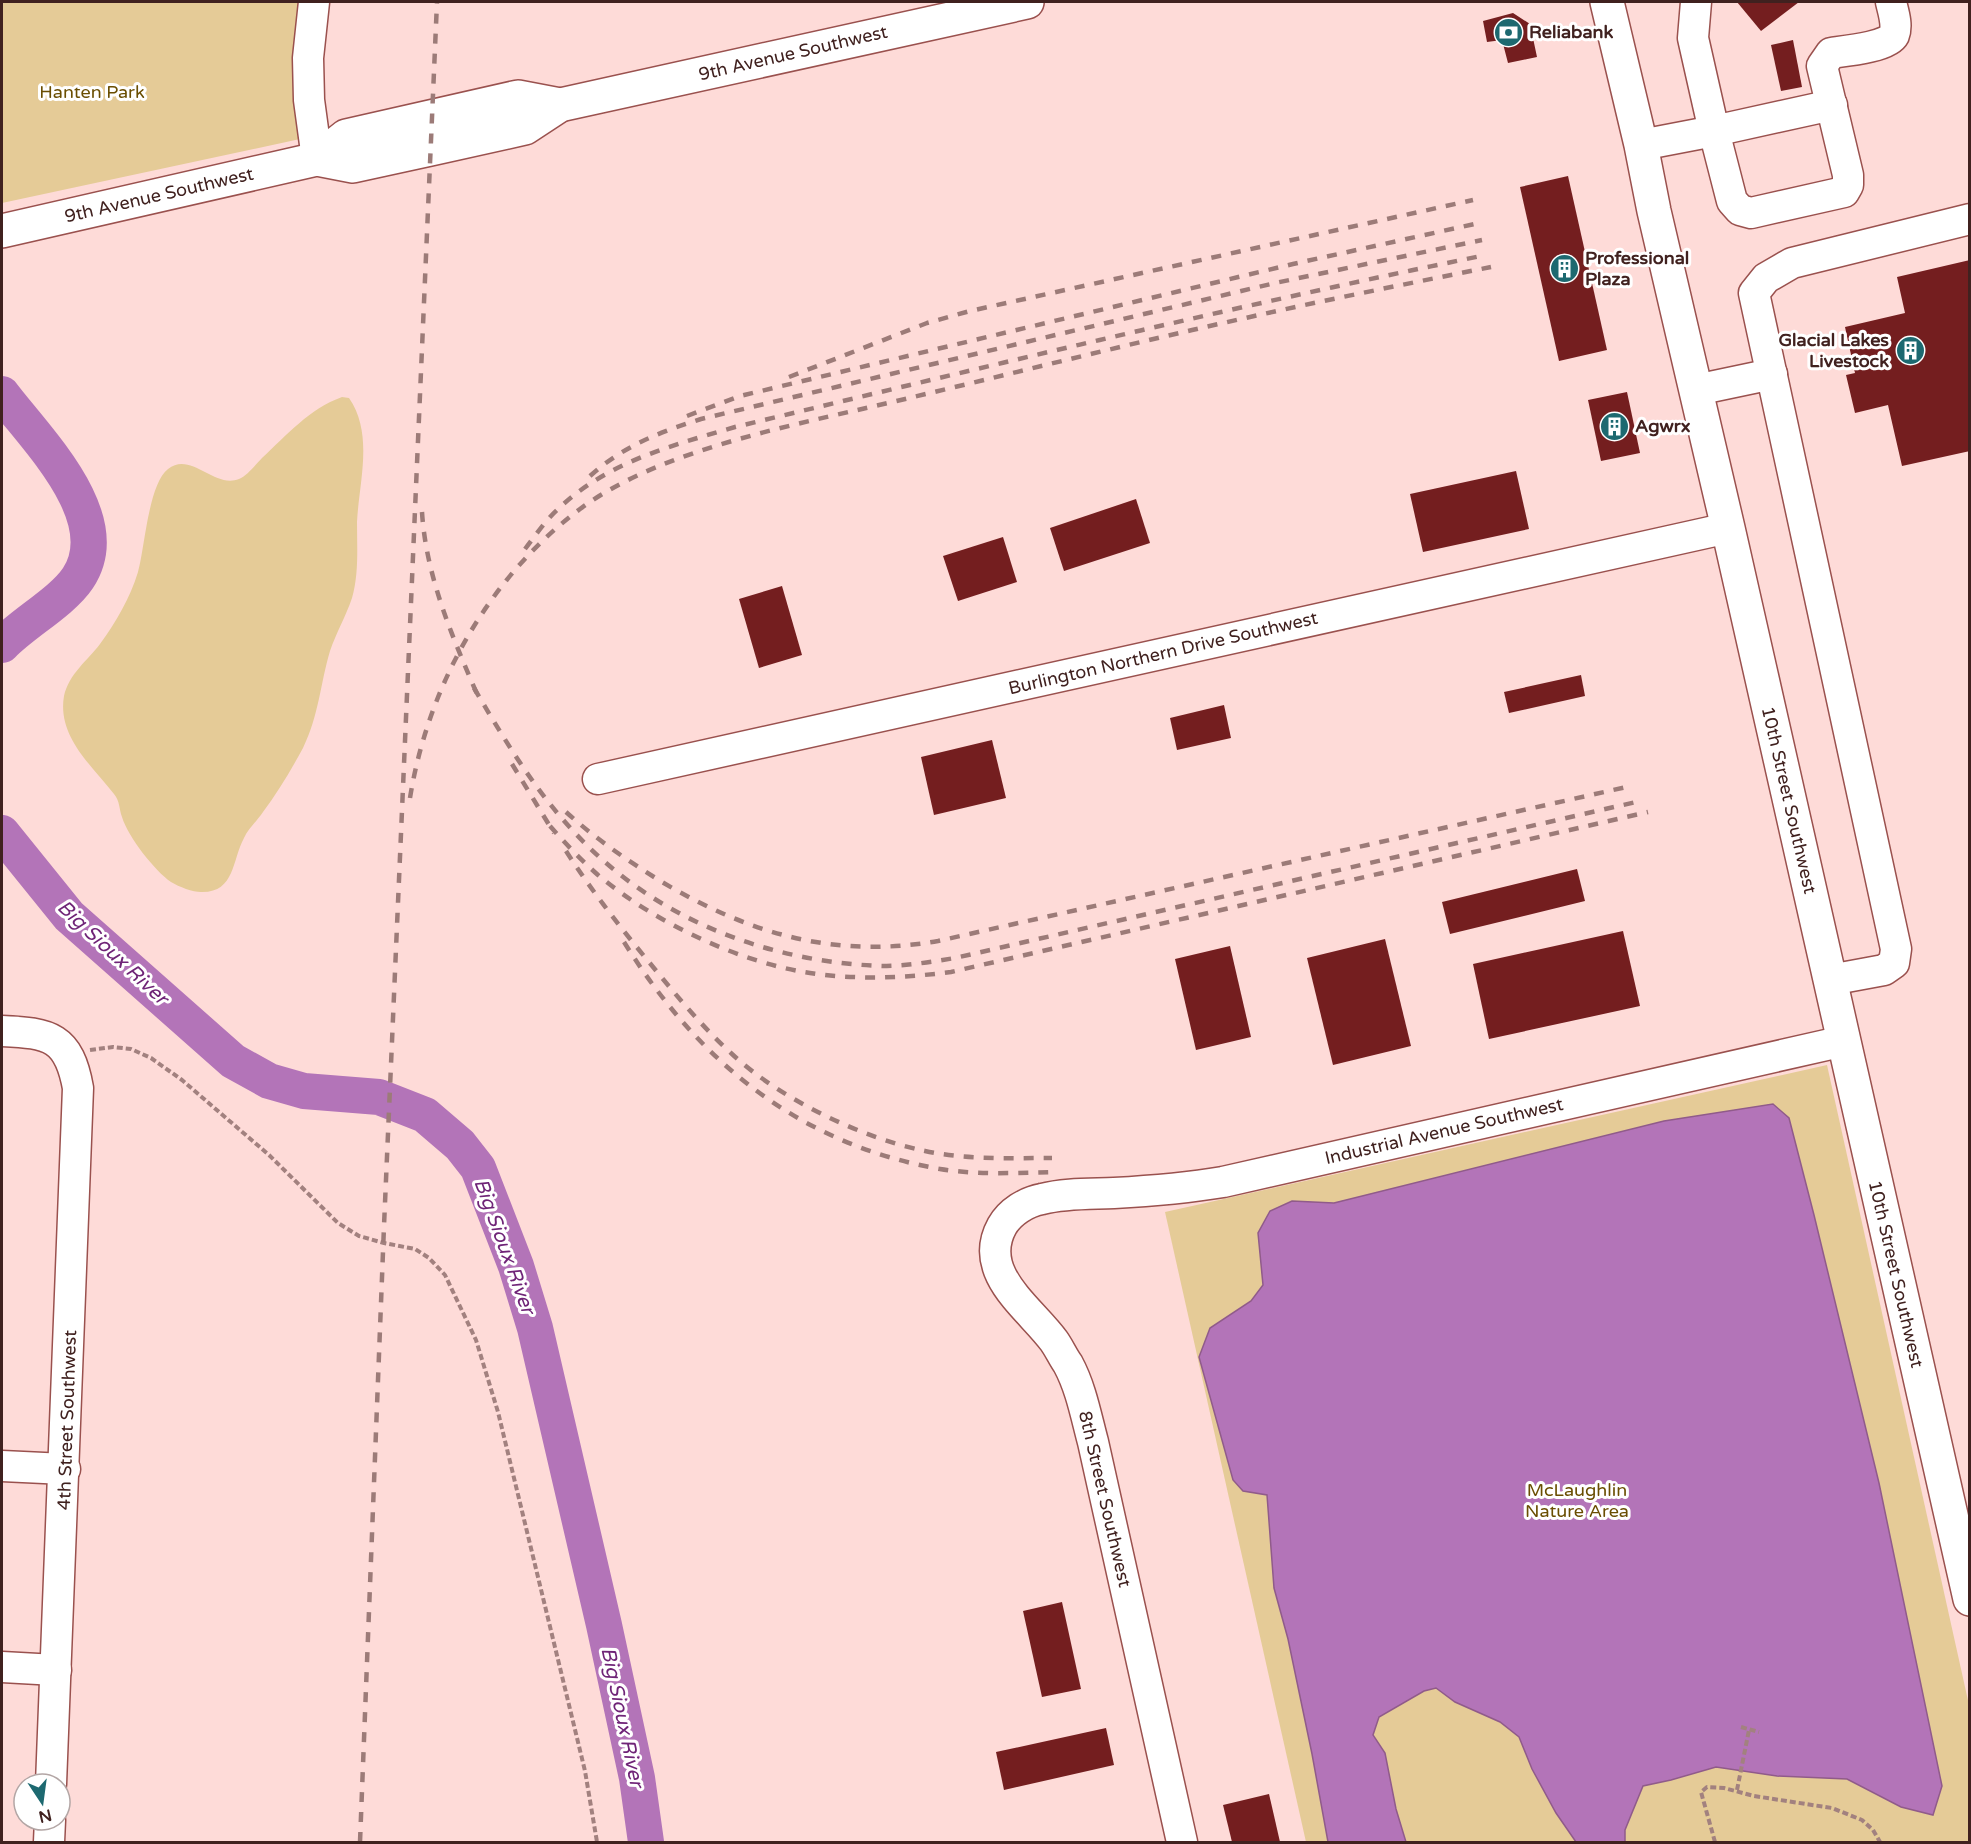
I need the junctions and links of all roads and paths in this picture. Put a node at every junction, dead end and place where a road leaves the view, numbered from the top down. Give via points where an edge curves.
1 (314, 2) edge
2 (1027, 2) edge
3 (1607, 2) edge
4 (1696, 2) edge
5 (1891, 2) edge
6 (1832, 105) junction
7 (1714, 130) junction
8 (1641, 145) junction
9 (317, 159) junction
10 (1970, 219) edge
11 (2, 231) edge
12 (1772, 374) junction
13 (1696, 390) junction
14 (1728, 528) junction
15 (598, 779) dead end
16 (1830, 980) junction
17 (2, 1031) edge
18 (1844, 1041) junction
19 (70, 1057) junction
20 (1040, 1199) joint
21 (2, 1466) edge
22 (65, 1468) junction
23 (1970, 1599) edge
24 (2, 1667) edge
25 (56, 1670) junction
26 (1741, 1727) dead end
27 (1749, 1730) junction
28 (1759, 1732) dead end
29 (52, 1772) edge
30 (1737, 1791) junction
31 (597, 1842) edge
32 (1182, 1842) edge
33 (1715, 1842) edge
34 (1880, 1842) edge

1 - 9 street via 308,58
2 - 9 main road, 9th Avenue Southwest via 560,105 518,97 346,136
3 - 8 main road, 10th Street Southwest
4 - 7 street via 1693,38
5 - 6 street via 1894,35 1886,43 1831,53 1825,60 1822,66
6 - 7 street
6 - 7 street via 1848,176 1844,192 1751,213 1740,210 1732,201
7 - 8 street
8 - 13 main road, 10th Street Southwest
9 - 11 main road, 9th Avenue Southwest
10 - 12 street via 1792,263 1766,278 1755,293
12 - 13 street
12 - 16 street via 1896,949 1894,963 1884,970
13 - 14 main road, 10th Street Southwest
14 - 15 street, Burlington Northern Drive Southwest
14 - 16 main road, 10th Street Southwest
16 - 18 main road, 10th Street Southwest
17 - 19 street via 39,1034 61,1045
18 - 20 street, Industrial Avenue Southwest via 1223,1182
18 - 23 main road, 10th Street Southwest
19 - 22 street, 4th Street Southwest via 79,1102
19 - 31 path via 90,1049 113,1047 131,1049 151,1058 269,1155 338,1223 359,1236 415,1249 445,1275 476,1340 498,1412 585,1771
20 - 32 street, 8th Street Southwest via 1020,1207 1006,1220 997,1235 998,1268 1005,1284 1053,1341 1081,1398
21 - 22 street
22 - 25 street, 4th Street Southwest
24 - 25 street
25 - 29 street, 4th Street Southwest
26 - 27 path
27 - 28 path
27 - 30 path
30 - 33 path via 1707,1787 1701,1792
30 - 34 path via 1832,1808 1862,1820

